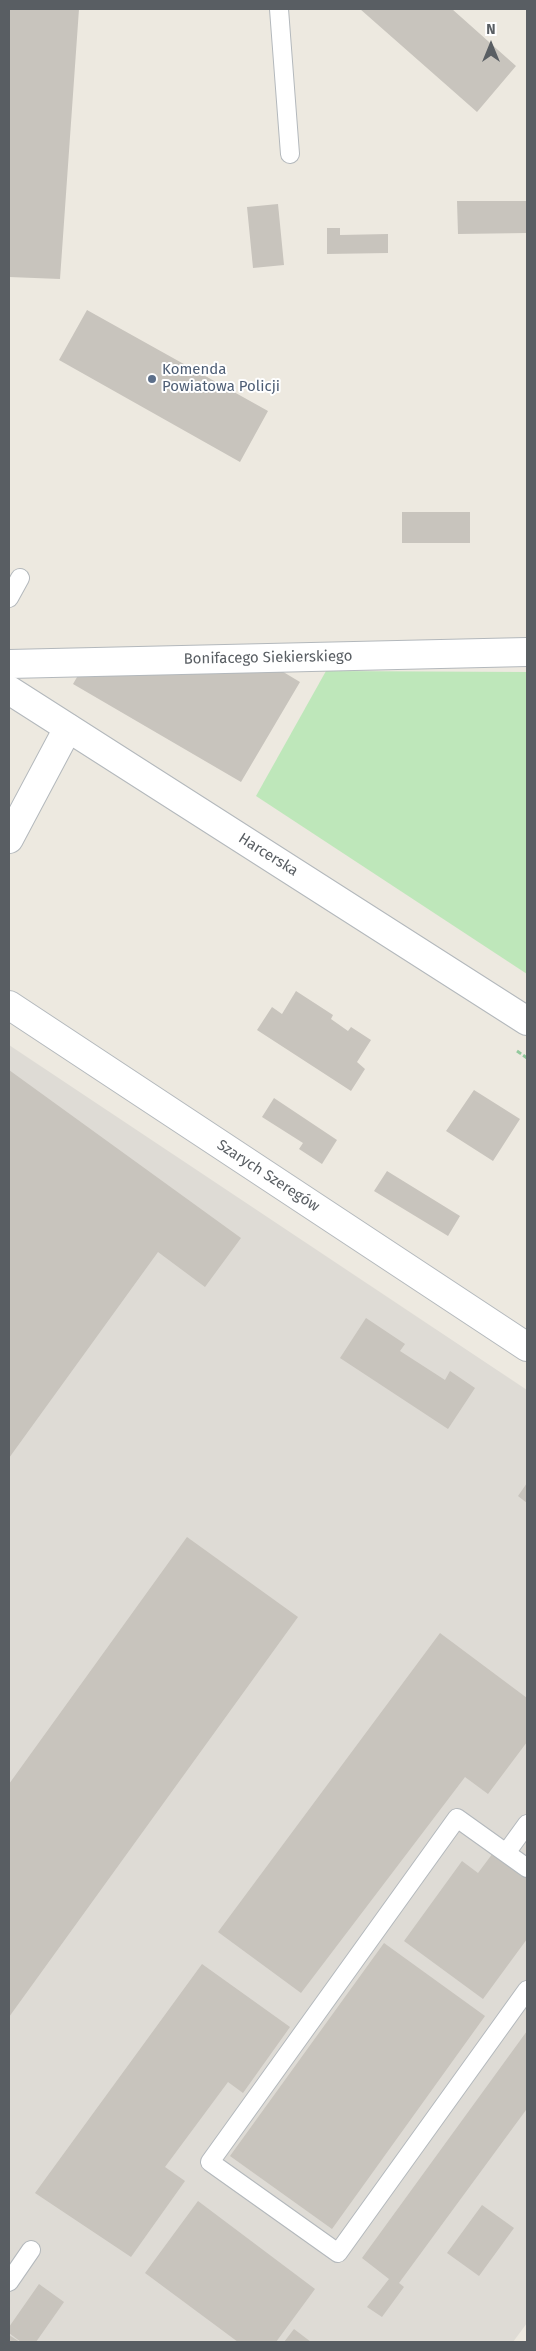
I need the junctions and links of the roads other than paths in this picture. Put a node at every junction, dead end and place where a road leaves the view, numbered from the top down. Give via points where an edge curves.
1 (278, 9) edge
2 (290, 154) dead end
3 (20, 578) dead end
4 (9, 598) edge
5 (527, 652) edge
6 (9, 664) edge
7 (9, 690) edge
8 (68, 728) junction
9 (9, 839) edge
10 (9, 1005) edge
11 (527, 1020) edge
12 (527, 1347) edge
13 (527, 1824) edge
14 (506, 1853) junction
15 (527, 1868) edge
16 (527, 1990) edge
17 (31, 2250) dead end
18 (9, 2282) edge

1 - 2 lane
3 - 4 lane
5 - 6 street, Bonifacego Siekierskiego
7 - 8 street, Harcerska
8 - 9 street
8 - 11 street, Harcerska
10 - 12 street, Szarych Szeregów
13 - 14 lane
14 - 15 lane
14 - 16 lane via 457,1818 210,2162 338,2253
17 - 18 lane

